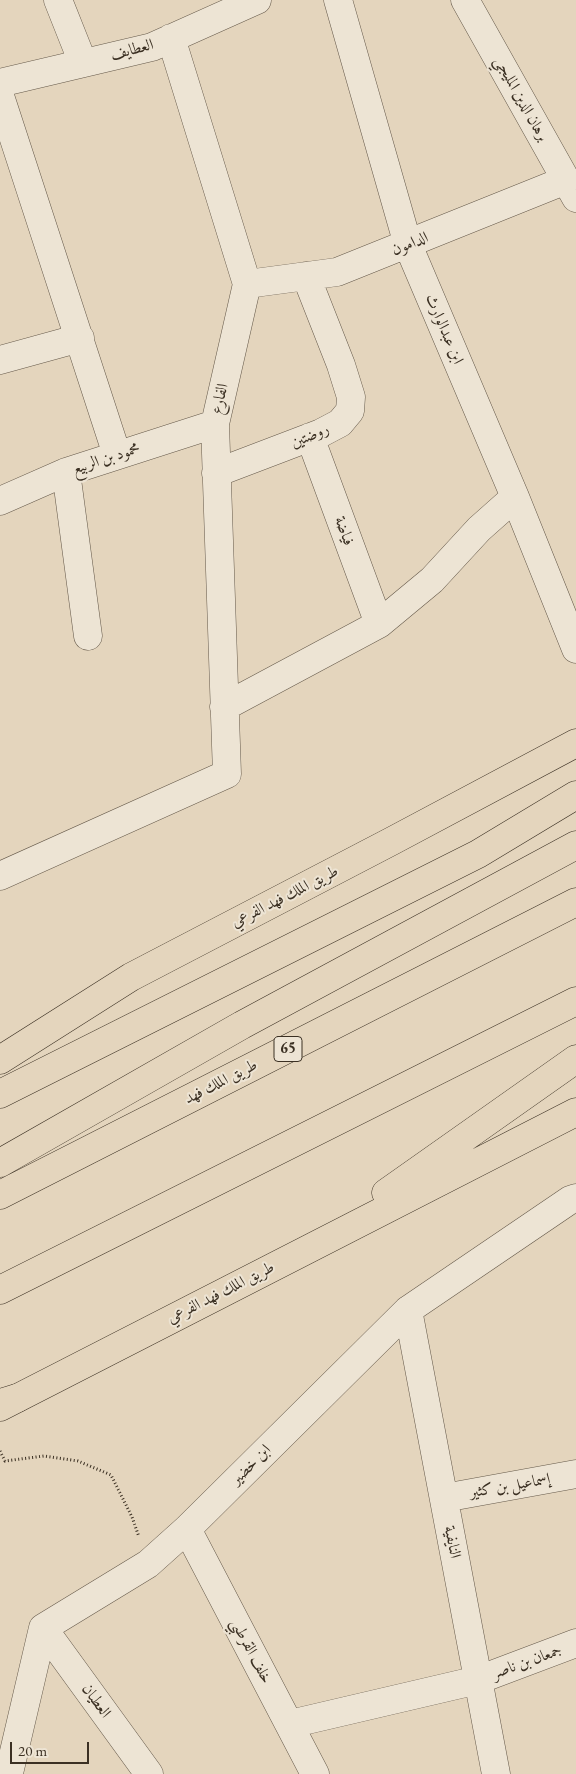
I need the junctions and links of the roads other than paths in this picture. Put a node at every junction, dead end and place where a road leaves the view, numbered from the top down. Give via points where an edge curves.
1 (58, 0) edge
2 (257, 0) edge
3 (338, 0) edge
4 (465, 0) edge
5 (171, 38) junction
6 (82, 63) junction
7 (0, 82) edge
8 (0, 96) edge
9 (571, 189) edge
10 (408, 245) junction
11 (306, 276) junction
12 (247, 284) junction
13 (80, 338) junction
14 (0, 360) edge
15 (214, 424) junction
16 (310, 437) junction
17 (117, 455) junction
18 (66, 472) junction
19 (216, 473) junction
20 (515, 498) junction
21 (0, 501) edge
22 (379, 624) junction
23 (88, 636) dead end
24 (576, 649) edge
25 (224, 707) junction
26 (576, 743) edge
27 (576, 795) edge
28 (576, 845) edge
29 (0, 876) edge
30 (576, 902) edge
31 (576, 1001) edge
32 (0, 1060) edge
33 (576, 1060) edge
34 (0, 1094) edge
35 (576, 1112) edge
36 (0, 1163) edge
37 (0, 1195) edge
38 (574, 1204) edge
39 (303, 1251) junction
40 (0, 1290) edge
41 (408, 1310) junction
42 (6, 1403) edge
43 (576, 1474) edge
44 (444, 1498) junction
45 (187, 1529) junction
46 (43, 1628) junction
47 (576, 1644) edge
48 (478, 1680) junction
49 (290, 1724) junction
50 (0, 1772) edge
51 (149, 1774) edge
52 (315, 1774) edge
53 (496, 1774) edge

1 - 6 street
2 - 5 street, العطايف
3 - 10 street, ابن عبدالوارث
4 - 9 street, برهان الدين المليجي
5 - 6 street, العطايف via 152,46
5 - 12 street
6 - 7 street, العطايف
8 - 13 street
9 - 10 street, الدامون
10 - 11 street, الدامون via 337,272
10 - 20 street, ابن عبدالوارث
11 - 12 street, الدامون
11 - 16 street, روضتين via 351,397 350,411 340,423
12 - 15 street, الفارع
13 - 14 street
13 - 17 street
15 - 17 street, محمود بن الربيع
15 - 19 street, الفارع
16 - 19 street, روضتين
16 - 22 street, فياضة
17 - 18 street, محمود بن الربيع
18 - 21 street, محمود بن الربيع
18 - 23 street
19 - 25 street, الفارع
20 - 22 street via 479,529 432,580
20 - 24 street, ابن عبدالوارث
22 - 25 street
25 - 29 street, الفارع via 227,774
26 - 32 main road, طريق الملك فهد الفرعي via 131,977
27 - 34 main road via 478,854
28 - 36 main road via 242,1025
30 - 37 main road, طريق الملك فهد / 65
31 - 40 main road
33 - 39 main road
35 - 39 main road, طريق الملك فهد الفرعي
38 - 41 street, ابن خضير
39 - 42 main road, طريق الملك فهد الفرعي
41 - 44 street, النايفية
41 - 45 street, ابن خضير
43 - 44 street, إسماعيل بن كثير
44 - 48 street, النايفية
45 - 46 street, ابن خضير via 148,1564
45 - 49 street, خلف القرطبي
46 - 50 street via 9,1773
46 - 51 street, العطيان
47 - 48 street, جمعان بن ناصر
48 - 49 street, جمعان بن ناصر
48 - 53 street, النايفية
49 - 52 street, خلف القرطبي

